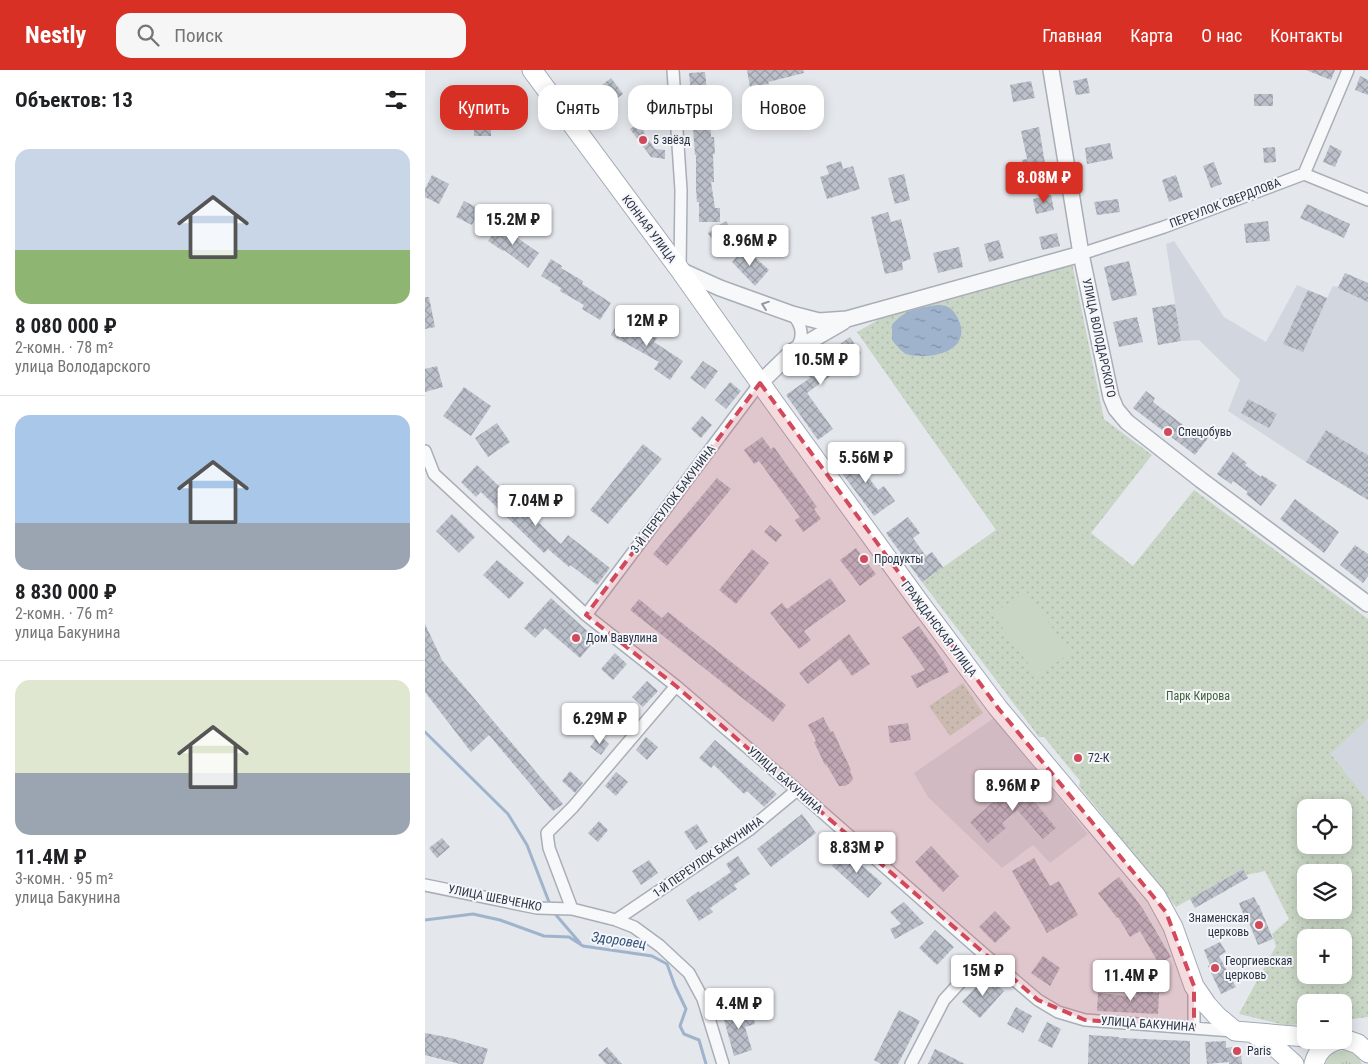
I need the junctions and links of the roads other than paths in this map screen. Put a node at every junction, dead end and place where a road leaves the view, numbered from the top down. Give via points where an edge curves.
1 (532, 70) edge
2 (673, 70) edge
3 (1051, 70) edge
4 (1349, 70) edge
5 (1304, 174) junction
6 (1368, 200) edge
7 (1081, 254) junction
8 (680, 270) junction
9 (720, 288) junction
10 (707, 308) junction
11 (792, 314) junction
12 (847, 320) junction
13 (793, 351) junction
14 (760, 383) junction
15 (425, 451) edge
16 (1368, 604) edge
17 (586, 615) junction
18 (676, 686) junction
19 (797, 790) junction
20 (425, 885) edge
21 (572, 909) junction
22 (616, 920) junction
23 (985, 956) junction
24 (1194, 986) junction
25 (1194, 1028) junction
26 (1242, 1031) junction
27 (1297, 1036) edge
28 (1352, 1041) edge
29 (1352, 1042) edge
30 (1368, 1042) edge
31 (1323, 1049) edge
32 (1368, 1053) edge
33 (1314, 1062) edge
34 (723, 1064) edge
35 (911, 1064) edge
36 (1294, 1064) edge

1 - 8 main road, КОННАЯ УЛИЦА
2 - 8 street via 681,190
3 - 7 street, УЛИЦА ВОЛОДАРСКОГО
4 - 5 street
5 - 6 street
5 - 7 street, ПЕРЕУЛОК СВЕРДЛОВА
7 - 12 street, КОННАЯ УЛИЦА
7 - 16 street, УЛИЦА ВОЛОДАРСКОГО via 1111,397 1121,416
8 - 9 street, КОННАЯ УЛИЦА
8 - 10 main road, ГРАЖДАНСКАЯ УЛИЦА
9 - 10 street via 711,296
11 -> 9 street, КОННАЯ УЛИЦА
10 - 14 main road, ГРАЖДАНСКАЯ УЛИЦА
11 - 12 street, КОННАЯ УЛИЦА via 819,321
11 - 13 street via 801,335
12 - 13 street, КОННАЯ УЛИЦА
13 - 14 street, КОННАЯ УЛИЦА
14 - 17 street, 3-Й ПЕРЕУЛОК БАКУНИНА
14 - 24 main road, ГРАЖДАНСКАЯ УЛИЦА via 998,708 1156,896 1173,927
15 - 17 street, УЛИЦА БАКУНИНА via 434,474
17 - 18 street, УЛИЦА БАКУНИНА
18 - 19 street, УЛИЦА БАКУНИНА
18 - 21 street via 547,833 549,848
19 - 22 street, 1-Й ПЕРЕУЛОК БАКУНИНА via 749,830
19 - 23 street, УЛИЦА БАКУНИНА
20 - 21 street, УЛИЦА ШЕВЧЕНКО via 537,908
21 - 22 street, УЛИЦА ШЕВЧЕНКО
22 - 34 street, УЛИЦА ШЕВЧЕНКО via 635,927 689,973 703,999
23 - 25 street, УЛИЦА БАКУНИНА via 1038,1000 1058,1012 1085,1020
23 - 35 street via 944,1000
24 - 25 street, ГРАЖДАНСКАЯ УЛИЦА
24 - 26 main road, ГРАЖДАНСКАЯ УЛИЦА via 1212,1011
25 - 26 street, УЛИЦА БАКУНИНА
26 - 27 main road
26 - 36 main road, ГРАЖДАНСКАЯ УЛИЦА via 1270,1043
28 - 30 street
29 - 32 main road
31 - 33 main road

